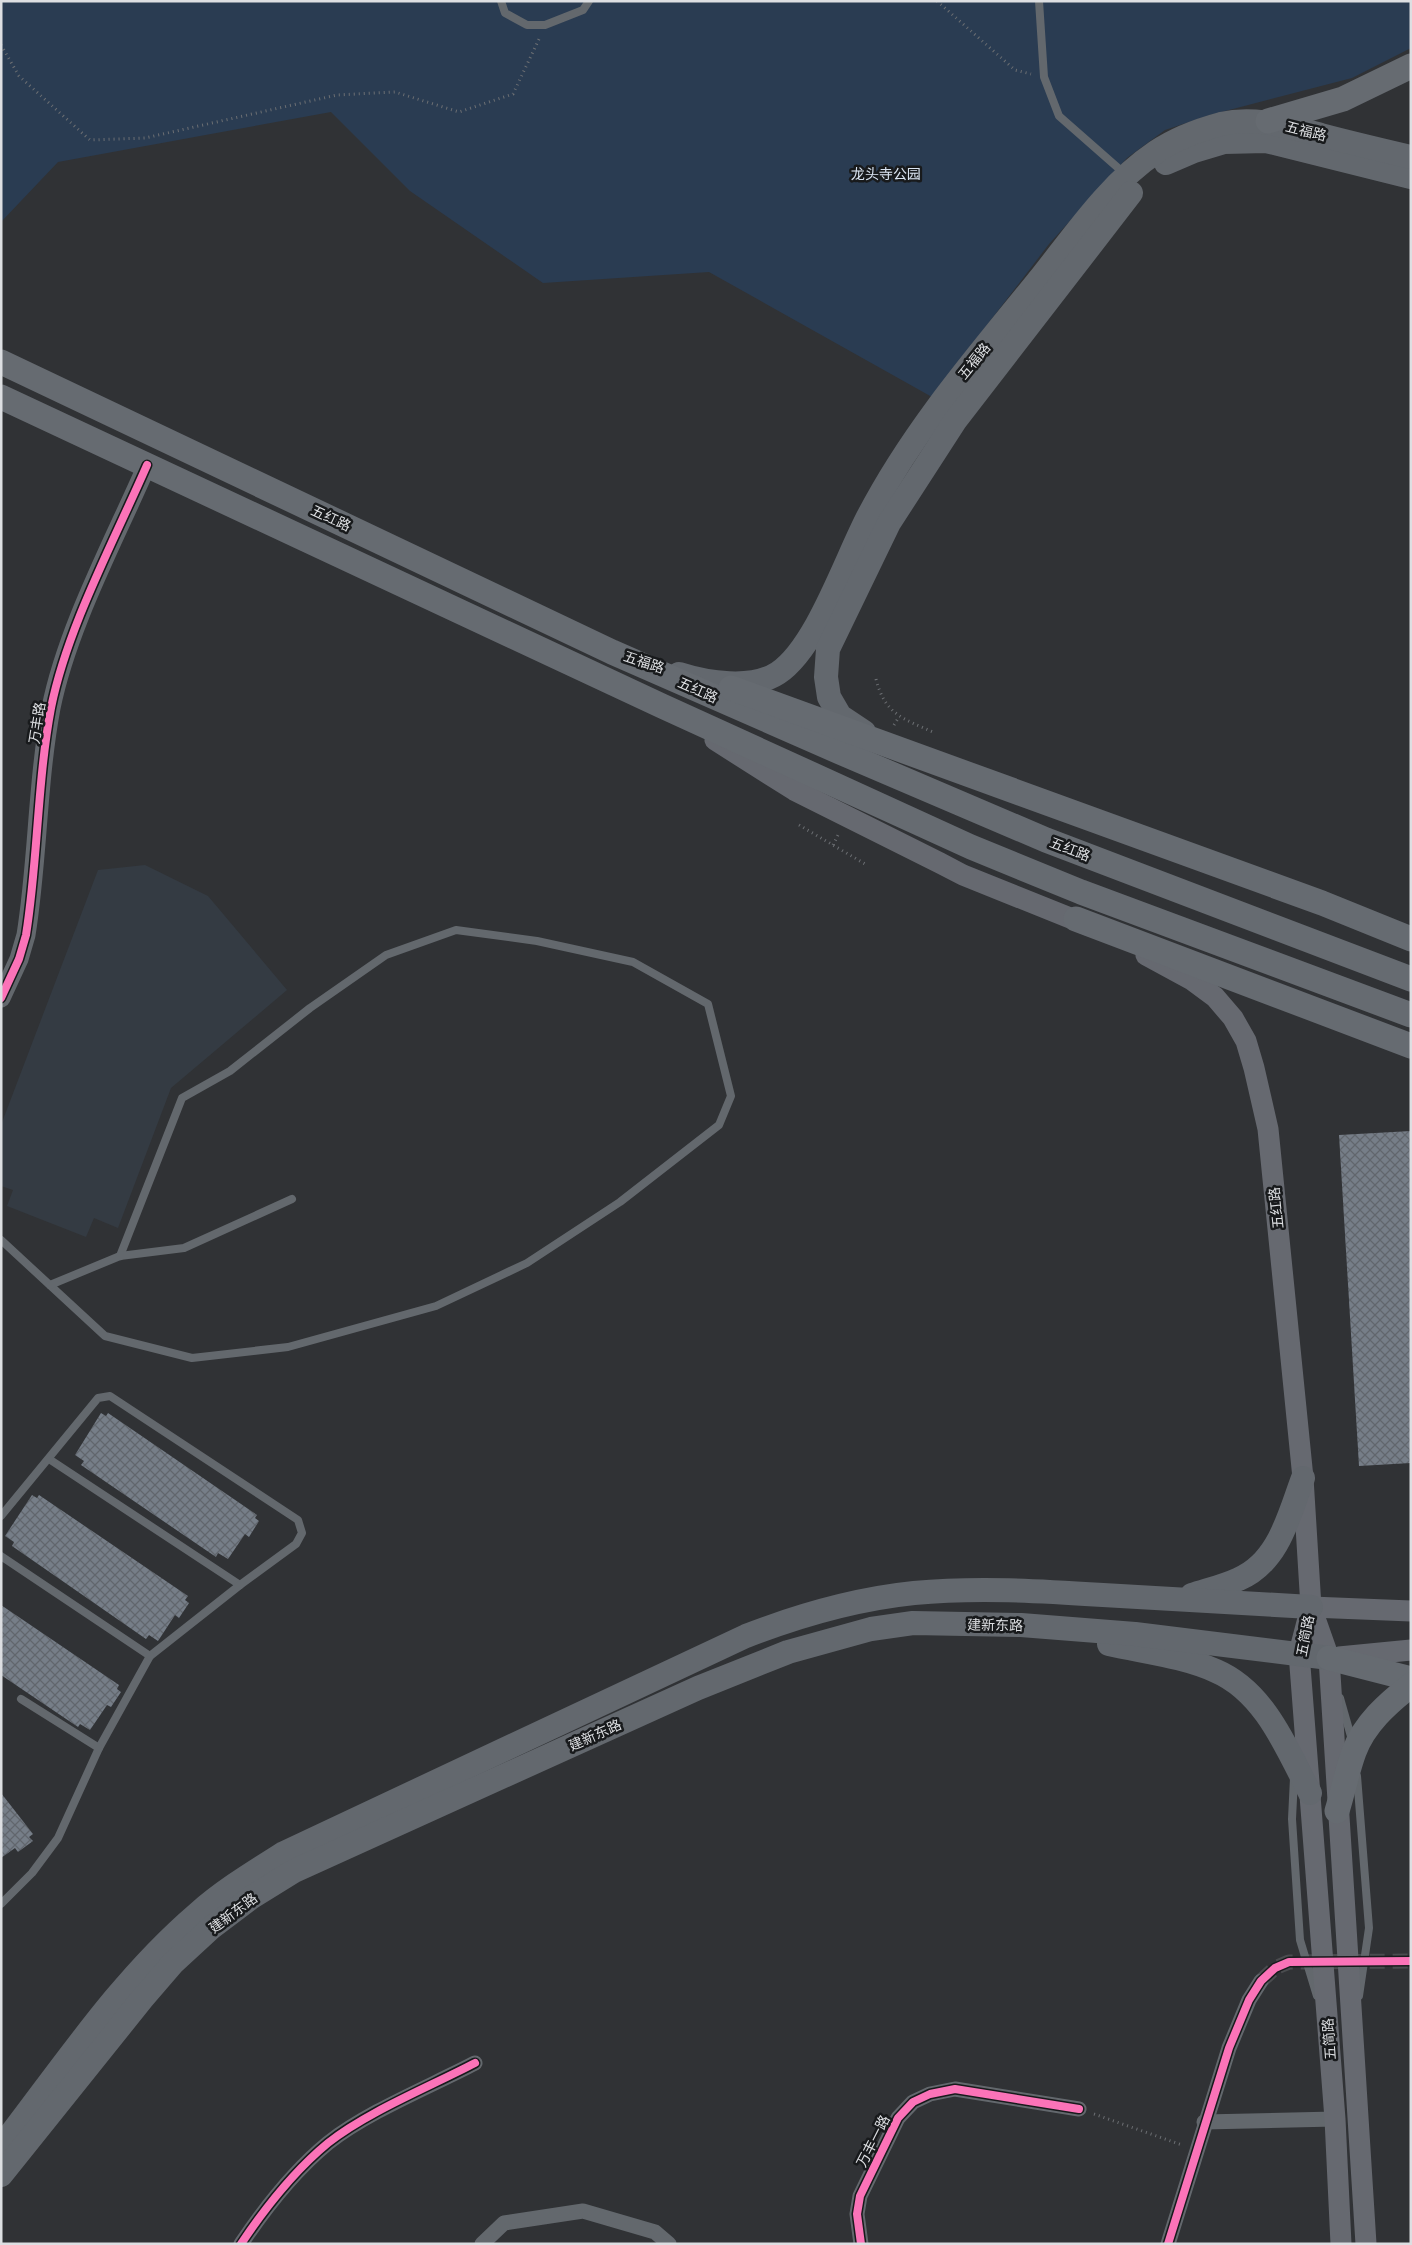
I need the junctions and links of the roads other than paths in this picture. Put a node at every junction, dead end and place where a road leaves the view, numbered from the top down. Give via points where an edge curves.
1 (501, 1) edge
2 (589, 1) edge
3 (1039, 1) edge
4 (1411, 66) edge
5 (1268, 121) junction
6 (1411, 157) edge
7 (1127, 176) junction
8 (1411, 177) edge
9 (1, 362) edge
10 (1, 397) edge
11 (147, 465) junction
12 (612, 652) junction
13 (721, 684) junction
14 (662, 706) junction
15 (890, 746) junction
16 (1076, 920) junction
17 (1411, 939) edge
18 (1411, 979) edge
19 (1, 998) edge
20 (1411, 1015) edge
21 (1402, 1042) edge
22 (292, 1199) dead end
23 (1, 1240) edge
24 (120, 1256) junction
25 (50, 1285) junction
26 (49, 1459) junction
27 (1303, 1478) junction
28 (1, 1516) edge
29 (1, 1556) edge
30 (240, 1585) junction
31 (1179, 1599) junction
32 (1311, 1607) junction
33 (1411, 1611) edge
34 (1022, 1625) junction
35 (1136, 1634) junction
36 (1411, 1650) edge
37 (1299, 1653) junction
38 (150, 1656) junction
39 (1329, 1658) junction
40 (1411, 1680) edge
41 (1411, 1685) edge
42 (21, 1699) dead end
43 (1296, 1727) dead end
44 (99, 1748) junction
45 (1354, 1750) junction
46 (1295, 1754) junction
47 (1310, 1793) junction
48 (1337, 1811) junction
49 (1, 1904) edge
50 (1261, 1981) tunnel mouth
51 (1329, 2035) junction
52 (1353, 2040) junction
53 (475, 2063) dead end
54 (1079, 2109) road end
55 (1336, 2119) junction
56 (1204, 2122) junction
57 (6, 2145) edge
58 (1, 2175) edge
59 (241, 2244) edge
60 (482, 2244) edge
61 (669, 2244) edge
62 (860, 2244) edge
63 (1168, 2244) edge
64 (1341, 2244) edge
65 (1366, 2244) edge

1 - 2 lane via 505,13 527,25 545,25 583,10
3 - 7 lane via 1044,77 1060,116
4 - 5 highway via 1343,99
5 - 6 main road, 五福路
5 - 7 main road, 五福路 via 1224,124 1190,134 1156,152
7 - 13 main road, 五福路 via 1096,209 931,413 869,515 808,641 794,660 777,674
8 - 15 main road, 五福路 via 1266,141 1224,142 1165,164 1137,185 955,421 889,523 828,649 826,677 829,697 840,716
9 - 12 highway, 五红路
10 - 11 highway, 五红路
11 - 14 highway, 五红路
11 - 19 street, 万丰路 via 86,603 60,671 45,748 26,934 19,959
12 - 13 main road, 五福路
12 - 18 highway, 五红路 via 986,815
13 - 15 highway
14 - 16 main road, 五红路 via 794,790 963,875
14 - 20 highway, 五红路 via 971,847 1081,892
15 - 17 highway via 1322,903
16 - 21 highway
16 - 27 main road, 五红路 via 1192,980 1215,997 1234,1018 1246,1041 1268,1129
22 - 24 lane via 184,1248
23 - 25 lane
24 - 25 lane
24 - 25 lane via 182,1098 230,1071 310,1008 386,955 456,930 537,941 633,962 708,1004 731,1096 719,1125 620,1202 527,1263 436,1306 288,1347 192,1358 105,1336
26 - 28 lane
26 - 30 lane
26 - 30 lane via 98,1398 110,1396 298,1520 302,1533 296,1544
27 - 31 main road via 1282,1534 1257,1569 1240,1579
27 - 32 main road, 五红路
29 - 38 lane
30 - 38 lane
31 - 32 main road, 建新东路
31 - 35 main road via 1188,1610 1186,1622
31 - 57 main road, 建新东路 via 1021,1590 966,1589 913,1593 825,1609 746,1636 284,1853 242,1879 197,1913 125,1987
32 - 33 main road
32 - 37 main road, 五简路
32 - 39 main road, 五简路
34 - 35 main road, 建新东路
34 - 46 main road via 1200,1664 1218,1672 1252,1697
34 - 57 main road, 建新东路 via 913,1623 871,1629 788,1652 698,1688 294,1871 211,1928 173,1963
35 - 37 main road, 建新东路
36 - 39 main road
37 - 39 main road, 建新东路
37 - 43 lane
37 - 47 main road, 五简路
38 - 44 lane
39 - 40 highway
39 - 45 lane
39 - 48 main road, 五简路
41 - 45 highway via 1372,1720
42 - 44 lane
44 - 49 lane via 58,1838 32,1873
45 - 48 highway
45 - 52 lane via 1369,1928
46 - 47 main road
46 - 51 lane via 1292,1820 1300,1940
47 - 51 main road, 五简路
48 - 52 main road, 五简路
50 - 56 street via 1249,2000 1229,2048
51 - 55 main road, 五简路
52 - 65 main road, 五简路
53 - 59 street via 355,2124 328,2144 276,2196
54 - 62 street, 万丰一路 via 955,2089 930,2094 914,2102 898,2118 860,2196 857,2214
55 - 56 street
55 - 64 main road, 五简路
56 - 63 street
57 - 58 main road, 建新东路
60 - 61 street via 504,2223 583,2210 655,2232

